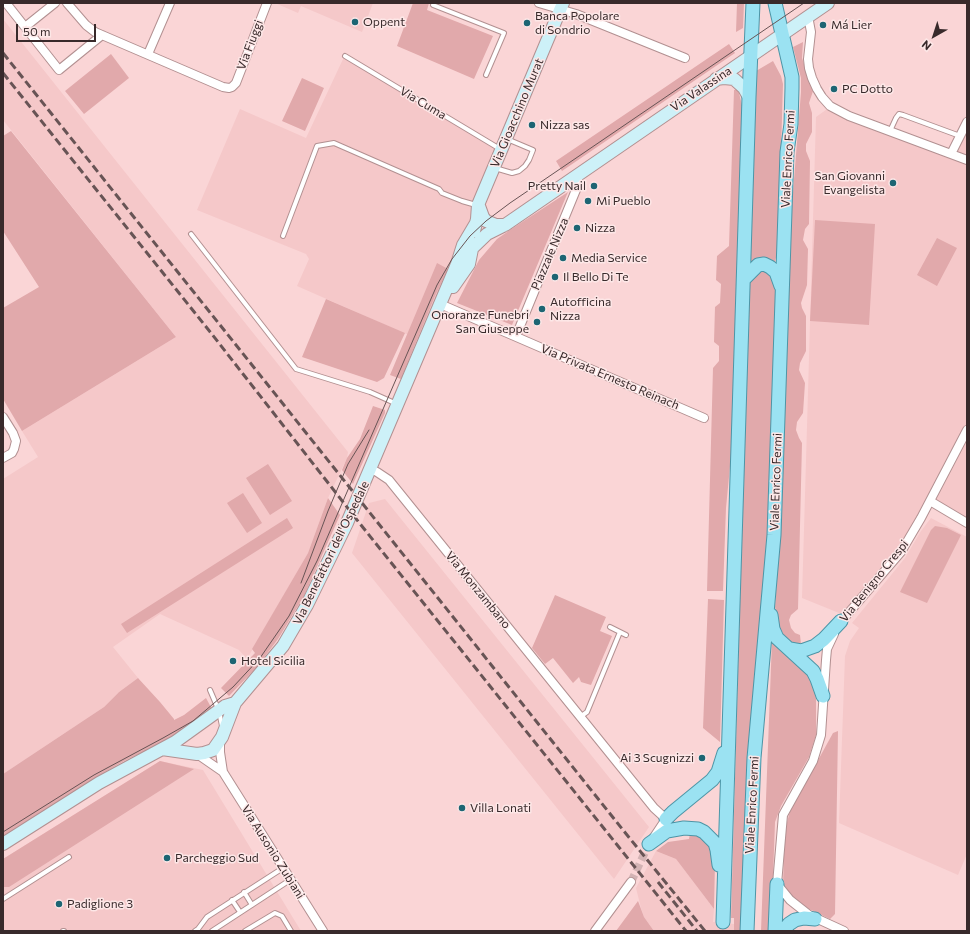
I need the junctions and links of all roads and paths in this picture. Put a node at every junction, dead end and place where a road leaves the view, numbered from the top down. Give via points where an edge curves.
1 (6, 3) edge
2 (55, 3) edge
3 (67, 3) edge
4 (170, 3) edge
5 (267, 3) edge
6 (434, 3) edge
7 (539, 3) edge
8 (753, 3) edge
9 (775, 3) edge
10 (828, 3) edge
11 (562, 6) edge
12 (808, 16) junction
13 (25, 27) junction
14 (102, 35) junction
15 (781, 35) junction
16 (148, 54) junction
17 (751, 55) junction
18 (345, 56) dead end
19 (685, 58) dead end
20 (486, 74) dead end
21 (715, 80) junction
22 (749, 97) junction
23 (967, 122) edge
24 (890, 131) junction
25 (960, 136) junction
26 (504, 144) junction
27 (951, 154) junction
28 (967, 160) edge
29 (494, 168) junction
30 (576, 176) junction
31 (478, 205) junction
32 (476, 223) junction
33 (505, 225) junction
34 (191, 234) dead end
35 (283, 236) dead end
36 (472, 248) junction
37 (463, 264) junction
38 (744, 279) junction
39 (783, 291) junction
40 (440, 304) junction
41 (516, 336) junction
42 (398, 404) junction
43 (3, 417) edge
44 (704, 418) dead end
45 (967, 430) edge
46 (3, 458) edge
47 (370, 469) junction
48 (930, 501) junction
49 (967, 523) edge
50 (769, 599) junction
51 (841, 621) junction
52 (610, 627) dead end
53 (620, 632) junction
54 (626, 635) dead end
55 (790, 649) junction
56 (210, 690) dead end
57 (823, 696) junction
58 (235, 703) junction
59 (219, 711) junction
60 (580, 718) junction
61 (203, 723) junction
62 (191, 730) junction
63 (729, 736) junction
64 (221, 737) junction
65 (162, 749) junction
66 (192, 753) junction
67 (223, 772) junction
68 (666, 819) junction
69 (3, 844) edge
70 (648, 846) joint
71 (69, 857) dead end
72 (283, 868) junction
73 (291, 880) junction
74 (631, 882) tunnel mouth
75 (777, 884) junction
76 (244, 892) junction
77 (3, 899) edge
78 (232, 900) junction
79 (252, 905) junction
80 (240, 912) junction
81 (815, 919) junction
82 (833, 929) edge
83 (195, 931) edge
84 (212, 931) edge
85 (245, 931) edge
86 (291, 931) edge
87 (323, 931) edge
88 (596, 931) edge
89 (747, 931) edge
90 (775, 931) edge
91 (783, 931) edge
92 (844, 931) edge

1 - 13 street
2 - 13 street
3 - 14 street via 90,29
4 - 16 street
5 - 16 street, Via Fiuggi via 232,87 224,87
6 - 20 lane via 433,5 504,33
7 - 11 street
8 - 17 main road, Viale Enrico Fermi
9 - 15 main road, Viale Enrico Fermi
10 - 12 main road, Via Valassina
11 - 19 street
11 - 26 main road, Via Gioacchino Murat
12 - 15 main road, Via Valassina
12 - 24 street via 811,32 809,68 822,97 830,106 849,116
13 - 14 street via 59,70
14 - 16 street
15 - 17 main road, Via Valassina
15 - 39 main road, Viale Enrico Fermi via 792,77
17 - 21 main road, Via Valassina
17 - 22 main road, Viale Enrico Fermi
18 - 26 lane, Via Cuma
21 - 22 main road via 734,80 744,88
21 - 30 main road, Via Valassina
22 - 38 main road, Viale Enrico Fermi
23 - 25 street
24 - 25 lane via 899,114
24 - 27 street
25 - 27 street
26 - 29 main road, Via Gioacchino Murat
26 - 29 lane via 533,150 525,166 519,171 512,173
27 - 28 street
29 - 31 main road, Via Gioacchino Murat
30 - 33 main road
30 - 41 street, Piazzale Nizza via 578,185
31 - 32 main road, Via Gioacchino Murat
31 - 33 main road via 486,221
31 - 35 lane via 442,193 439,188 334,143 317,146
32 - 36 main road, Via Gioacchino Murat
32 - 37 main road, Via Gioacchino Murat via 463,245
33 - 36 main road via 487,234
33 - 37 main road
34 - 42 lane via 296,369 370,392
36 - 37 main road, Via Gioacchino Murat
37 - 40 main road, Via Gioacchino Murat
38 - 39 main road via 758,265 764,264 776,272
38 - 63 main road, Viale Enrico Fermi
39 - 50 main road, Viale Enrico Fermi via 776,502
40 - 41 street
40 - 42 main road, Via Benefattori dell'Ospedale
41 - 44 street, Via Privata Ernesto Reinach
42 - 47 main road, Via Benefattori dell'Ospedale
43 - 46 street via 16,440 12,453
45 - 48 street, Via Benigno Crespi
47 - 58 main road, Via Benefattori dell'Ospedale via 323,574 297,624 283,646
47 - 60 street, Via Monzambano via 389,480
48 - 49 street
48 - 51 street, Via Benigno Crespi via 901,552
50 - 55 main road via 773,629 777,638
50 - 89 main road, Viale Enrico Fermi via 754,758
51 - 55 main road via 815,646 801,651
51 - 57 street, Via Benigno Crespi via 827,649
52 - 53 lane
53 - 54 lane
53 - 60 lane via 587,712
55 - 57 main road via 813,671
56 - 59 lane, Via Ausonio Zubiani
57 - 75 street via 818,748 783,815
58 - 59 main road, Via Benefattori dell'Ospedale
58 - 64 main road, Via Ausonio Zubiani
59 - 61 main road, Via Benefattori dell'Ospedale
59 - 64 lane, Via Ausonio Zubiani
60 - 68 street, Via Monzambano via 654,808
61 - 62 main road, Via Benefattori dell'Ospedale
61 - 64 main road via 213,725
62 - 65 main road, Via Benefattori dell'Ospedale
62 - 66 main road via 186,744
63 - 68 main road via 718,772 712,780
63 - 70 main road, Viale Enrico Fermi via 724,917 719,899 718,850 704,832 692,828 676,828 660,834
64 - 66 main road, Via Ausonio Zubiani via 213,750
64 - 67 street, Via Ausonio Zubiani
65 - 66 main road, Via Ausonio Zubiani
65 - 69 main road, Via Benefattori dell'Ospedale via 99,783
66 - 67 street, Via Ausonio Zubiani
67 - 72 street, Via Ausonio Zubiani
68 - 70 street
71 - 77 lane
72 - 73 street, Via Ausonio Zubiani
72 - 76 lane
73 - 79 lane
73 - 87 street, Via Ausonio Zubiani
74 - 88 street
75 - 81 street via 790,900
75 - 90 main road
76 - 78 lane
76 - 79 lane
78 - 80 lane
78 - 83 lane via 207,918
79 - 80 lane
80 - 84 lane
81 - 82 street
81 - 91 main road via 795,920
82 - 92 street
85 - 86 lane via 275,913 282,916

